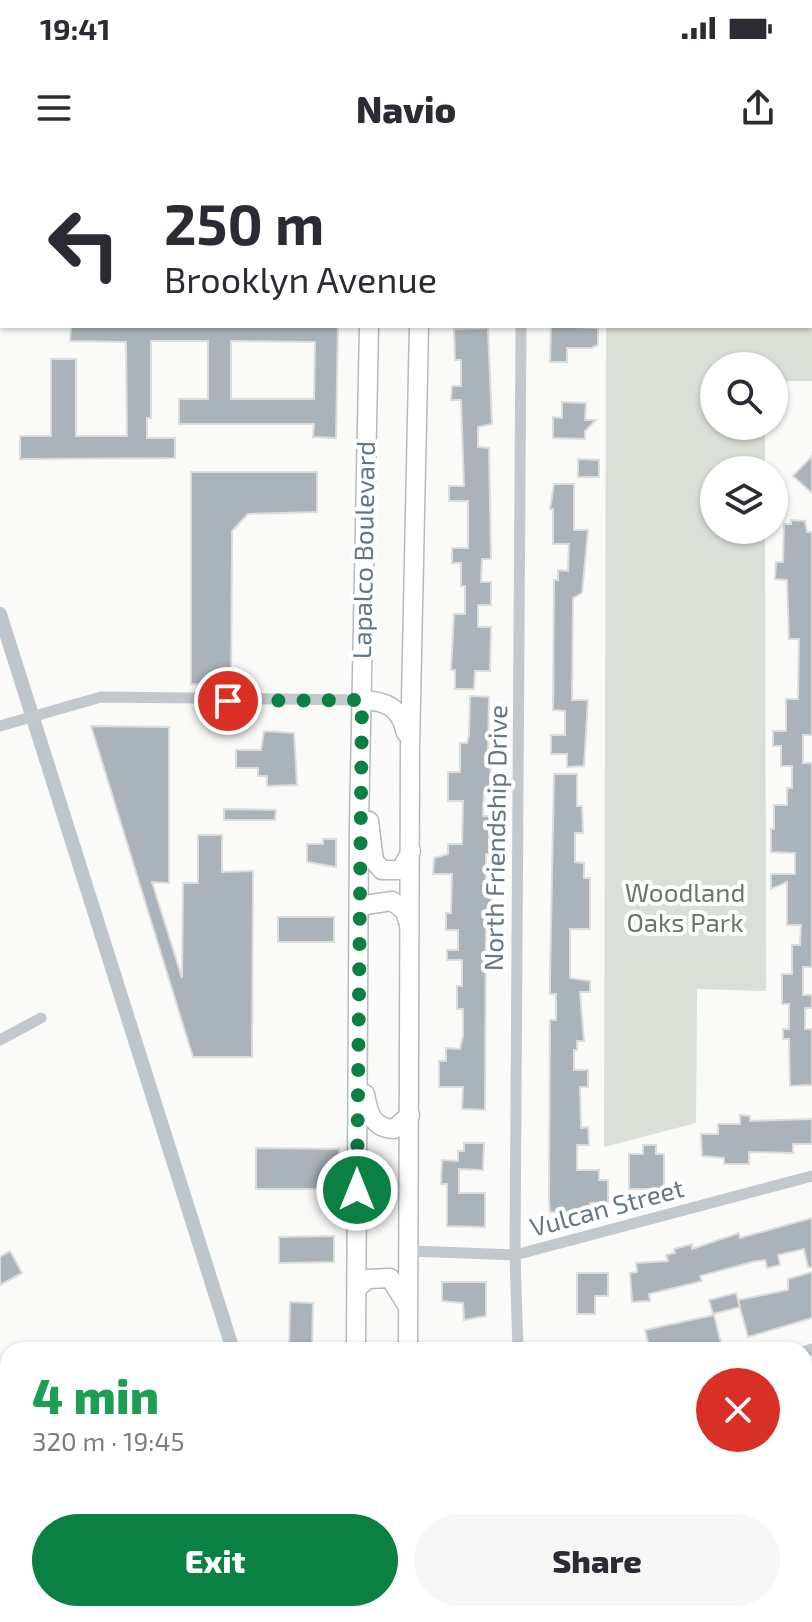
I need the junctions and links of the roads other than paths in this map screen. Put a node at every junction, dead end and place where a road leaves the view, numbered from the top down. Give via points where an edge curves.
1 (369, 328) edge
2 (419, 328) edge
3 (521, 328) edge
4 (362, 700) junction
5 (0, 726) edge
6 (410, 747) junction
7 (361, 755) junction
8 (411, 851) junction
9 (359, 906) junction
10 (410, 927) junction
11 (41, 1018) dead end
12 (0, 1040) edge
13 (358, 1047) junction
14 (410, 1115) junction
15 (812, 1176) edge
16 (410, 1251) junction
17 (515, 1255) junction
18 (357, 1288) junction
19 (408, 1308) junction
20 (356, 1342) edge
21 (408, 1342) edge
22 (518, 1342) edge

1 - 4 main road, Lapalco Boulevard
2 - 6 main road, Lapalco Boulevard
3 - 17 street, North Friendship Drive
4 - 5 street via 101,697
4 - 6 main road via 384,701 395,708
4 - 7 main road, Lapalco Boulevard
6 - 8 main road, Lapalco Boulevard
7 - 8 main road via 374,861 382,870 396,872
7 - 9 main road, Lapalco Boulevard
8 - 10 main road, Lapalco Boulevard
9 - 10 main road via 392,901 405,911
9 - 13 main road, Lapalco Boulevard
10 - 14 main road, Lapalco Boulevard
11 - 12 street
13 - 14 main road via 367,1111 373,1120 394,1129
13 - 18 main road, Lapalco Boulevard
14 - 16 main road, Lapalco Boulevard
15 - 17 street, Vulcan Street
16 - 17 street, Vulcan Street
16 - 19 main road, Lapalco Boulevard
17 - 22 street, North Friendship Drive
18 - 19 main road via 368,1279 390,1278
18 - 20 main road, Lapalco Boulevard
19 - 21 main road, Lapalco Boulevard

